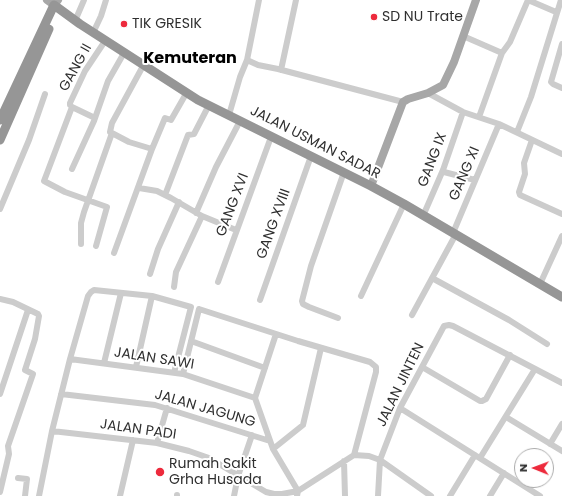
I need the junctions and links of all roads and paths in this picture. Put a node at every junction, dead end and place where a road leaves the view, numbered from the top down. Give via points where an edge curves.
1 (84, 0) edge
2 (106, 0) edge
3 (259, 0) edge
4 (296, 0) edge
5 (476, 0) edge
6 (528, 0) edge
7 (561, 0) edge
8 (56, 3) edge
9 (556, 12) junction
10 (76, 20) junction
11 (93, 33) junction
12 (462, 36) junction
13 (105, 41) junction
14 (562, 46) edge
15 (502, 53) junction
16 (124, 54) junction
17 (247, 60) junction
18 (143, 66) junction
19 (281, 70) junction
20 (562, 88) edge
21 (187, 92) junction
22 (428, 93) junction
23 (45, 94) dead end
24 (403, 102) junction
25 (209, 105) junction
26 (72, 106) junction
27 (463, 112) junction
28 (229, 115) junction
29 (479, 117) junction
30 (95, 118) junction
31 (0, 120) edge
32 (240, 121) junction
33 (499, 124) junction
34 (517, 132) junction
35 (112, 133) junction
36 (272, 137) junction
37 (0, 140) edge
38 (532, 140) junction
39 (152, 150) junction
40 (562, 154) edge
41 (311, 156) junction
42 (72, 169) dead end
43 (443, 170) junction
44 (344, 172) junction
45 (475, 180) junction
46 (371, 186) junction
47 (139, 188) junction
48 (165, 194) junction
49 (90, 200) junction
50 (179, 202) junction
51 (404, 204) junction
52 (0, 209) edge
53 (562, 214) edge
54 (199, 215) junction
55 (423, 216) junction
56 (236, 230) junction
57 (454, 234) junction
58 (562, 236) edge
59 (81, 244) dead end
60 (96, 246) dead end
61 (114, 253) dead end
62 (150, 274) dead end
63 (432, 278) junction
64 (218, 282) dead end
65 (540, 284) junction
66 (174, 287) dead end
67 (121, 293) junction
68 (152, 296) junction
69 (362, 296) dead end
70 (562, 297) edge
71 (0, 299) edge
72 (260, 300) dead end
73 (28, 310) junction
74 (412, 316) dead end
75 (338, 318) dead end
76 (276, 334) junction
77 (191, 342) junction
78 (547, 344) dead end
79 (321, 348) junction
80 (510, 355) junction
81 (70, 359) junction
82 (104, 363) junction
83 (136, 367) junction
84 (422, 367) junction
85 (265, 368) junction
86 (535, 369) junction
87 (174, 373) junction
88 (183, 374) junction
89 (562, 383) edge
90 (0, 394) edge
91 (61, 394) junction
92 (255, 398) junction
93 (167, 408) junction
94 (400, 408) junction
95 (506, 417) junction
96 (562, 424) edge
97 (52, 431) junction
98 (252, 435) junction
99 (133, 440) junction
100 (270, 441) junction
101 (157, 442) junction
102 (550, 444) junction
103 (273, 449) junction
104 (562, 451) edge
105 (354, 454) junction
106 (478, 457) junction
107 (380, 460) junction
108 (344, 461) junction
109 (504, 473) junction
110 (238, 476) junction
111 (18, 478) dead end
112 (0, 489) edge
113 (298, 493) edge
114 (536, 495) edge
115 (25, 496) edge
116 (39, 496) edge
117 (120, 496) edge
118 (234, 496) edge
119 (345, 496) edge
120 (378, 496) edge
121 (432, 496) edge
122 (450, 496) edge
123 (490, 496) edge

1 - 10 street
2 - 11 street
3 - 17 street
4 - 19 street
5 - 12 main road
6 - 9 street
6 - 15 street via 510,42
7 - 9 street
8 - 10 highway, JALAN USMAN SADAR
8 - 31 highway
8 - 37 highway via 46,34
9 - 34 street via 531,97
10 - 11 highway, JALAN USMAN SADAR
11 - 13 highway, JALAN USMAN SADAR
12 - 15 street
12 - 22 main road via 443,85
13 - 16 highway, JALAN USMAN SADAR
13 - 26 street, GANG II via 86,71 70,103
14 - 20 street via 551,82
15 - 29 street
16 - 18 highway, JALAN USMAN SADAR
16 - 30 street via 108,80
17 - 19 street
17 - 28 street
18 - 21 highway, JALAN USMAN SADAR
18 - 35 street via 112,124
19 - 24 street
21 - 25 highway, JALAN USMAN SADAR
21 - 39 street via 171,120 165,118
22 - 24 main road
22 - 27 street
23 - 52 street
24 - 46 main road
25 - 28 highway, JALAN USMAN SADAR
25 - 48 street via 194,134 188,135
26 - 30 street
26 - 49 street, GANG II via 44,181 65,192
27 - 29 street
27 - 43 street, GANG IX
28 - 32 highway, JALAN USMAN SADAR
29 - 33 street
30 - 42 street
32 - 36 highway, JALAN USMAN SADAR
32 - 54 street via 216,167
33 - 34 street
33 - 45 street, GANG XI
34 - 38 street
35 - 39 street
35 - 49 street
36 - 41 highway, JALAN USMAN SADAR
36 - 56 street, GANG XVI
38 - 40 street
38 - 53 street via 524,163 525,174 520,195
39 - 47 street
41 - 44 highway, JALAN USMAN SADAR
41 - 72 street, GANG XVIII
43 - 45 street
43 - 55 street, GANG IX
44 - 46 highway, JALAN USMAN SADAR
44 - 75 street via 311,266 302,301 309,307
45 - 57 street, GANG XI
46 - 51 highway, JALAN USMAN SADAR
47 - 48 street
47 - 61 street
48 - 50 street
49 - 59 street via 82,223
49 - 60 street via 106,207
50 - 54 street
50 - 62 street
51 - 55 highway, JALAN USMAN SADAR
51 - 69 street
54 - 56 street
54 - 66 street via 176,272
55 - 57 highway, JALAN USMAN SADAR
56 - 64 street, GANG XVI
57 - 63 street, GANG XI
57 - 65 highway, JALAN USMAN SADAR
58 - 65 street
63 - 74 street, GANG XI
63 - 78 street
65 - 70 highway, JALAN USMAN SADAR
67 - 68 street
67 - 81 street via 94,290 91,292
67 - 82 street
68 - 83 street
68 - 87 street via 191,307
71 - 73 street
73 - 90 street
73 - 112 street via 39,316 25,370 33,374 8,446 9,454
76 - 77 street via 199,309
76 - 79 street
76 - 85 street
77 - 85 street
77 - 88 street
79 - 103 street via 303,425
79 - 105 street via 370,362 376,367
80 - 84 street, JALAN JINTEN via 449,325 443,328
80 - 84 street via 486,399 482,401
80 - 86 street
81 - 82 street, JALAN SAWI
81 - 91 street
82 - 83 street, JALAN SAWI
83 - 87 street, JALAN SAWI
84 - 94 street, JALAN JINTEN
85 - 92 street
86 - 89 street
86 - 95 street
87 - 88 street, JALAN SAWI
88 - 92 street, JALAN SAWI
91 - 93 street, JALAN JAGUNG
91 - 97 street
92 - 100 street
93 - 98 street, JALAN JAGUNG
93 - 101 street
94 - 106 street
94 - 107 street, JALAN JINTEN
95 - 102 street
95 - 106 street
96 - 102 street
97 - 99 street, JALAN PADI
97 - 116 street
98 - 100 street, JALAN JAGUNG
98 - 110 street
99 - 101 street, JALAN PADI
99 - 117 street
100 - 103 street
101 - 110 street, JALAN PADI via 209,458
102 - 104 street
103 - 113 street
105 - 107 street
105 - 108 street
106 - 109 street
106 - 122 street
107 - 120 street, JALAN JINTEN
107 - 121 street
108 - 113 street
108 - 119 street
109 - 114 street
109 - 123 street
110 - 113 street, JALAN PADI via 266,492
110 - 118 street
111 - 115 street via 27,479

